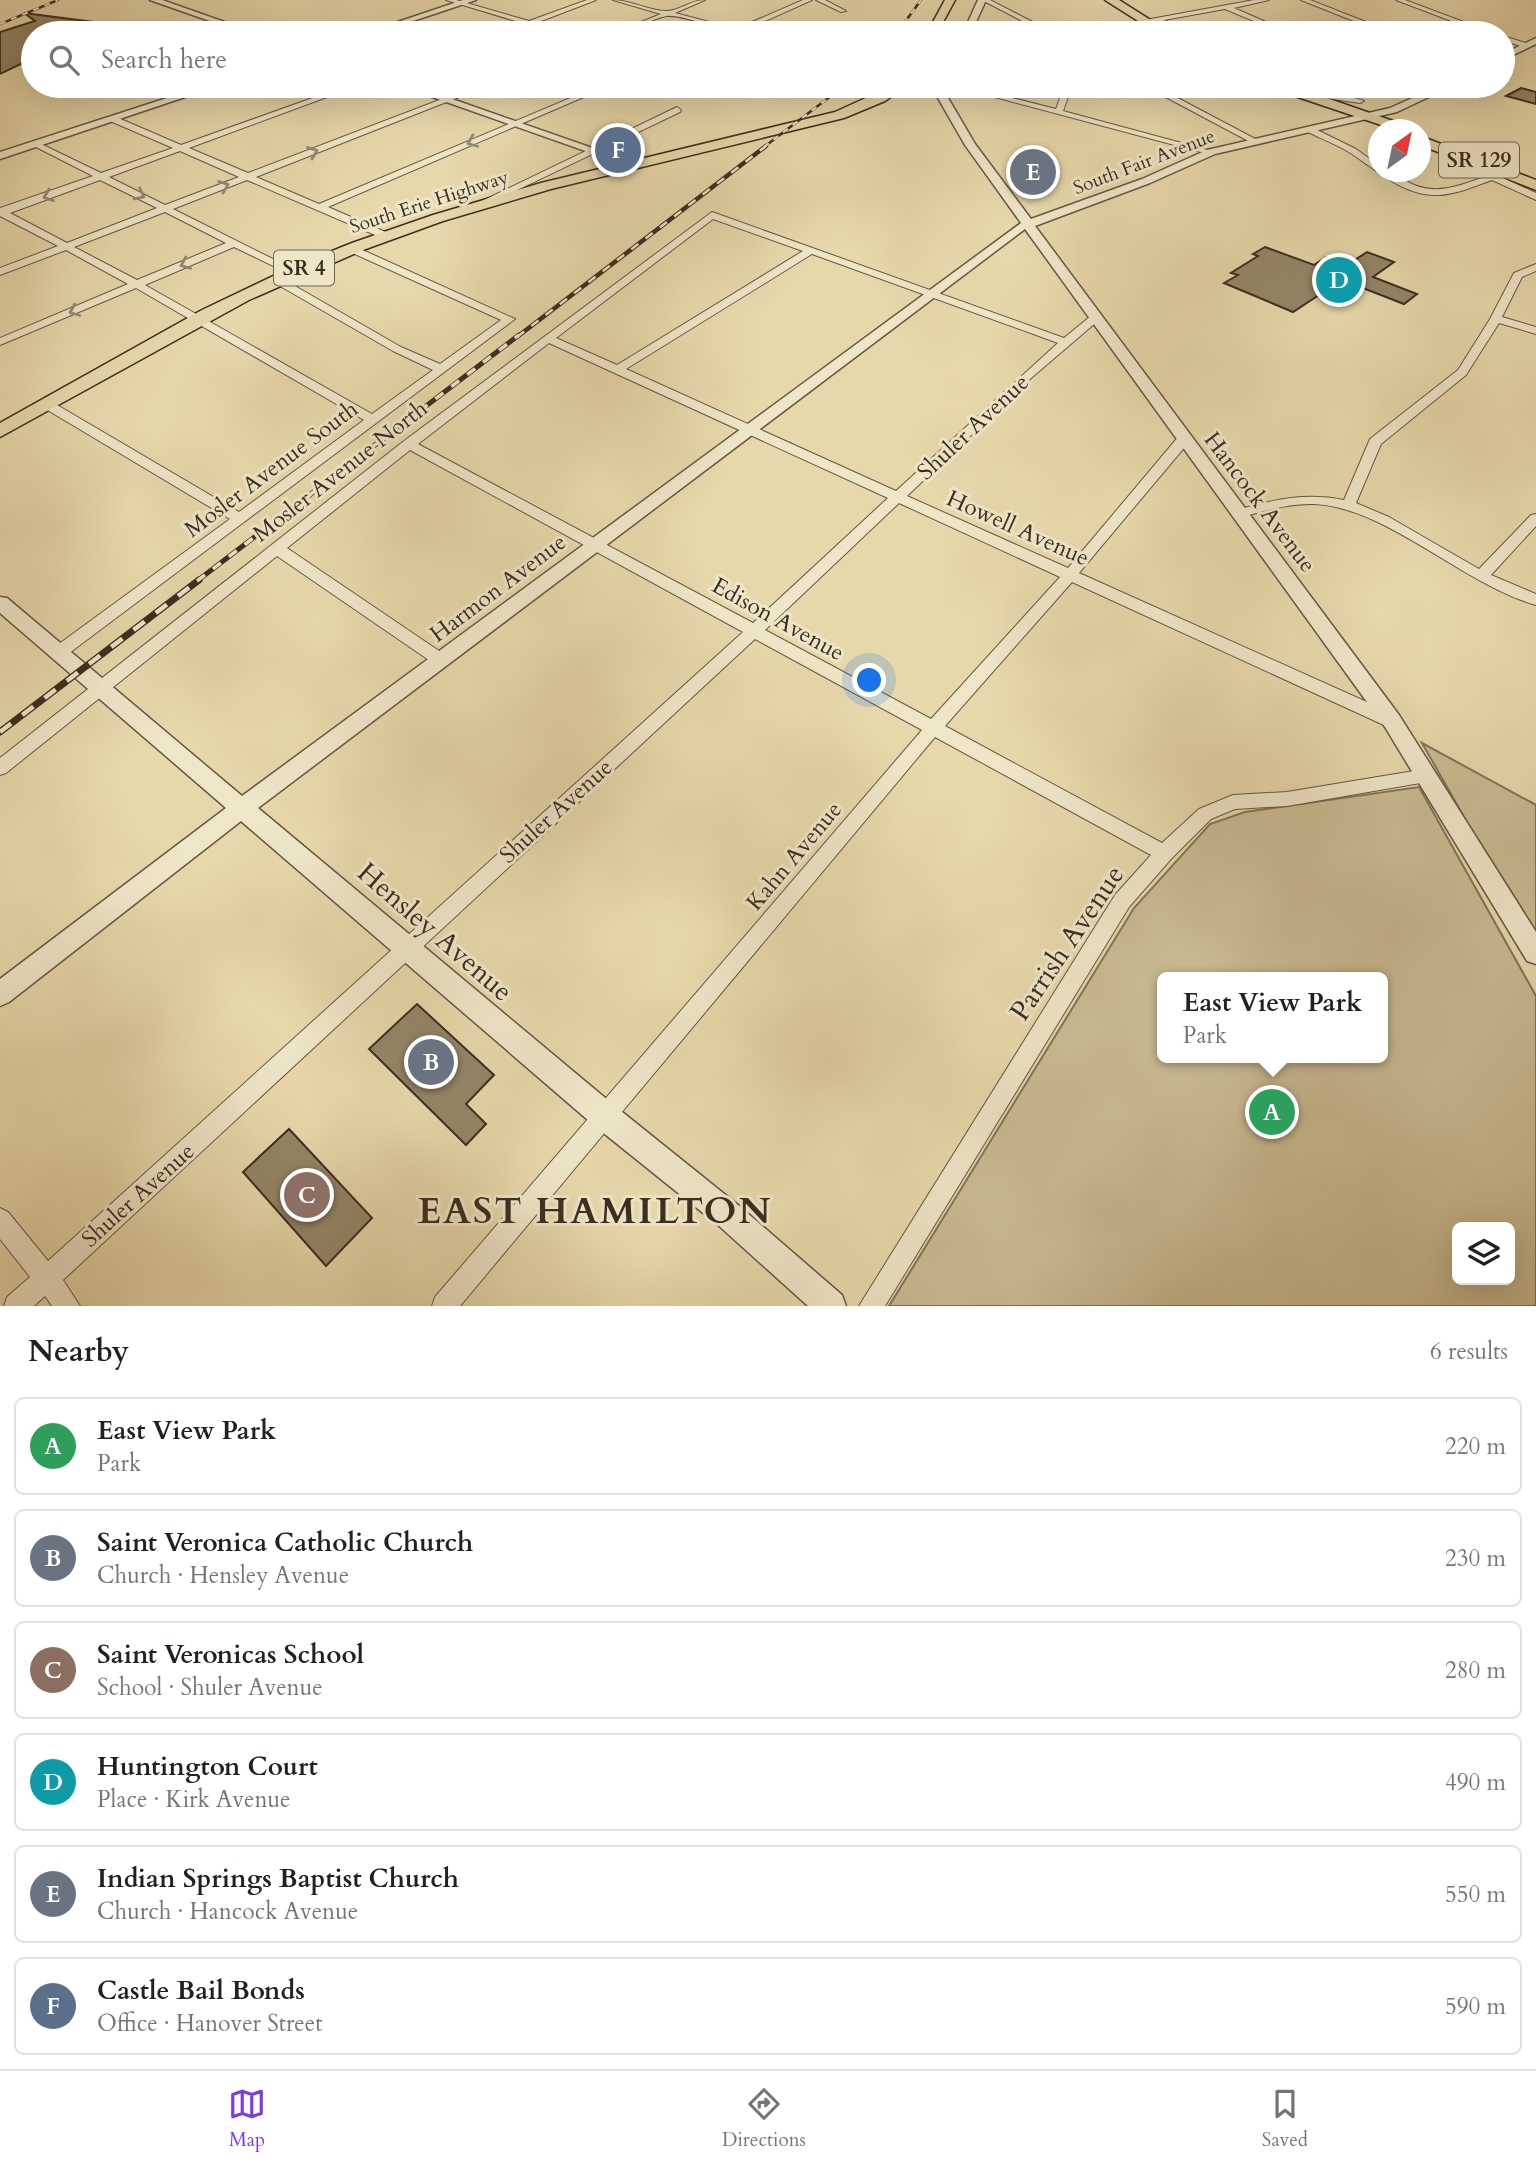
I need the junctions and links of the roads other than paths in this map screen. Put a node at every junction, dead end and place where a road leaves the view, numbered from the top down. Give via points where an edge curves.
1 (154, 0) edge
2 (449, 0) edge
3 (472, 0) edge
4 (593, 0) edge
5 (616, 0) edge
6 (702, 0) edge
7 (809, 0) edge
8 (819, 0) edge
9 (950, 0) edge
10 (1111, 0) edge
11 (1211, 0) edge
12 (1266, 0) edge
13 (1304, 0) edge
14 (1399, 0) edge
15 (983, 2) edge
16 (1098, 3) dead end
17 (461, 4) junction
18 (998, 6) joint
19 (1227, 7) junction
20 (843, 11) dead end
21 (668, 13) junction
22 (215, 21) edge
23 (407, 21) edge
24 (522, 21) edge
25 (535, 21) edge
26 (648, 21) edge
27 (696, 21) edge
28 (764, 21) edge
29 (939, 21) edge
30 (973, 21) edge
31 (1027, 21) edge
32 (1140, 21) edge
33 (1143, 21) edge
34 (1166, 21) edge
35 (1260, 21) edge
36 (1359, 21) edge
37 (1456, 21) edge
38 (1536, 41) edge
39 (1515, 42) edge
40 (1526, 46) junction
41 (1515, 51) edge
42 (176, 98) edge
43 (321, 98) edge
44 (440, 98) edge
45 (451, 98) edge
46 (577, 98) edge
47 (878, 98) edge
48 (943, 98) edge
49 (1004, 98) edge
50 (1064, 98) edge
51 (1172, 98) edge
52 (1300, 98) edge
53 (1309, 98) edge
54 (1337, 98) edge
55 (1423, 98) edge
56 (446, 100) junction
57 (1360, 101) dead end
58 (677, 110) dead end
59 (1059, 112) junction
60 (1371, 116) junction
61 (113, 118) junction
62 (1380, 119) edge
63 (1356, 120) junction
64 (516, 124) junction
65 (1368, 124) edge
66 (1311, 130) junction
67 (1431, 136) edge
68 (1256, 142) junction
69 (34, 144) junction
70 (1431, 144) edge
71 (182, 148) junction
72 (593, 150) junction
73 (1211, 152) junction
74 (0, 156) edge
75 (1456, 160) dead end
76 (1368, 162) edge
77 (632, 164) junction
78 (1536, 175) edge
79 (102, 177) junction
80 (250, 177) junction
81 (1492, 177) junction
82 (1401, 182) edge
83 (1536, 184) edge
84 (1536, 197) edge
85 (478, 206) junction
86 (166, 208) junction
87 (318, 208) junction
88 (1, 212) edge
89 (1028, 223) junction
90 (386, 236) junction
91 (234, 243) junction
92 (65, 247) junction
93 (352, 249) junction
94 (810, 251) junction
95 (1536, 267) edge
96 (0, 272) edge
97 (295, 272) junction
98 (277, 280) junction
99 (136, 284) junction
100 (932, 294) junction
101 (1096, 317) junction
102 (1496, 319) junction
103 (199, 320) junction
104 (1536, 331) edge
105 (549, 340) junction
106 (0, 342) edge
107 (1065, 342) junction
108 (441, 369) junction
109 (617, 370) junction
110 (48, 405) junction
111 (372, 419) junction
112 (0, 431) edge
113 (749, 431) junction
114 (1184, 439) junction
115 (409, 443) junction
116 (898, 498) junction
117 (1348, 506) junction
118 (1241, 513) junction
119 (1536, 518) edge
120 (241, 519) junction
121 (597, 544) junction
122 (276, 548) junction
123 (1069, 576) junction
124 (1481, 576) junction
125 (1536, 600) edge
126 (0, 603) edge
127 (754, 631) junction
128 (58, 653) junction
129 (442, 660) junction
130 (100, 688) junction
131 (1392, 722) junction
132 (934, 727) junction
133 (0, 768) edge
134 (1426, 776) junction
135 (242, 808) junction
136 (1164, 853) junction
137 (406, 948) junction
138 (1536, 953) edge
139 (0, 994) edge
140 (606, 1116) junction
141 (0, 1220) edge
142 (47, 1278) junction
143 (16, 1306) edge
144 (68, 1306) edge
145 (444, 1306) edge
146 (831, 1306) edge
147 (871, 1306) edge

1 - 22 street
2 - 17 street
3 - 17 street
4 - 25 street
5 - 21 street
6 - 21 street
7 - 28 street
8 - 20 street
9 - 29 main road
10 - 33 highway
11 - 19 street
12 - 19 street
13 - 36 street
14 - 37 street
15 - 18 street
15 - 30 street
16 - 32 highway
17 - 23 street
17 - 24 street
18 - 31 street
19 - 34 street
19 - 35 street
21 - 26 street
21 - 27 street
38 - 40 street
39 - 40 street
40 - 41 street
42 - 61 street
43 - 71 street
44 - 56 street
45 - 56 street
46 - 64 street
47 - 77 main road, South Erie Highway / SR 4 via 825,120
48 - 89 street, Hancock Avenue via 970,145
49 - 59 street
50 - 59 street
51 - 68 street
52 - 63 highway, SR 129
53 - 60 highway, SR 129
54 - 57 street
55 - 60 street, South Fair Avenue
56 - 64 street
80 -> 56 street
58 - 72 street
59 - 73 street
60 - 62 highway, SR 129
60 - 63 street, South Fair Avenue
61 - 69 street
61 - 71 street
63 - 65 highway, SR 129
63 - 66 street, South Fair Avenue
64 - 72 street
64 -> 87 street
66 - 68 street, South Fair Avenue
66 - 76 street
67 - 78 highway, SR 129
68 - 73 street, South Fair Avenue
69 - 74 street
69 - 79 street
70 - 83 highway, SR 129
71 - 79 street
71 - 80 street
72 - 77 street
72 - 85 street
73 - 89 street, South Fair Avenue
75 - 81 street
77 - 85 main road, South Erie Highway / SR 4
79 -> 86 street
79 -> 88 street
86 -> 80 street
80 - 87 street
81 - 82 street via 1430,194
81 - 84 street
85 - 90 main road, South Erie Highway / SR 4
86 - 91 street
86 - 92 street
87 - 90 street
88 - 92 street
89 - 100 street, Harmon Avenue
89 - 101 street, Hancock Avenue
90 - 93 main road, South Erie Highway / SR 4
91 - 97 street
91 -> 99 street
92 - 96 street
92 - 99 street
93 - 97 main road, South Erie Highway / SR 4
93 - 108 street, Mosler Avenue South via 509,319
94 - 100 street
94 - 105 street, Mosler Avenue North via 712,215
94 - 109 street
95 - 102 street via 1518,275
97 - 98 main road, South Erie Highway / SR 4
98 - 103 main road, South Erie Highway / SR 4
98 - 108 street
99 - 103 street
99 -> 106 street
100 - 107 street
100 - 113 street, Harmon Avenue
101 - 107 street, Shuler Avenue
101 - 114 street, Hancock Avenue
102 - 104 street
102 - 117 street via 1462,372 1375,442
103 - 110 main road, South Erie Highway / SR 4
103 - 111 street
105 - 109 street, Howell Avenue
105 - 115 street, Mosler Avenue North
107 - 116 street, Shuler Avenue
108 - 111 street, Mosler Avenue South
109 - 113 street, Howell Avenue
110 - 112 main road, South Erie Highway / SR 4
110 - 120 street
111 - 120 street, Mosler Avenue South
113 - 116 street, Howell Avenue
113 - 121 street, Harmon Avenue
114 - 118 street, Hancock Avenue
114 - 123 street, Kahn Avenue
115 - 121 street, Edison Avenue
115 - 122 street, Mosler Avenue North
116 - 123 street, Howell Avenue
116 - 127 street, Shuler Avenue
117 - 118 street via 1321,499 1289,501
117 - 124 street via 1395,524
118 - 131 street, Hancock Avenue
119 - 124 street
120 - 128 street, Mosler Avenue South
121 - 127 street, Edison Avenue
121 - 129 street, Harmon Avenue
122 - 129 street
122 - 130 street, Mosler Avenue North
123 - 131 street, Howell Avenue
123 - 132 street, Kahn Avenue
124 - 125 street
126 - 128 street, Hensley Avenue
127 - 132 street, Edison Avenue
127 - 137 street, Shuler Avenue
128 - 130 street, Hensley Avenue
129 - 135 street, Harmon Avenue
130 - 133 street, Mosler Avenue North
130 - 135 street, Hensley Avenue
131 - 134 street, Hancock Avenue
132 - 136 street, Edison Avenue
132 - 140 street, Kahn Avenue
134 - 136 street, Parrish Avenue via 1287,799 1233,802 1205,814
134 - 138 street, Hancock Avenue
135 - 137 street, Hensley Avenue
135 - 139 street, Harmon Avenue
136 - 147 street, Parrish Avenue via 1122,901
137 - 140 street, Hensley Avenue
137 - 142 street, Shuler Avenue
140 - 145 street, Kahn Avenue
140 - 146 street, Hensley Avenue
141 - 142 street
142 - 143 street, Shuler Avenue
142 - 144 street

